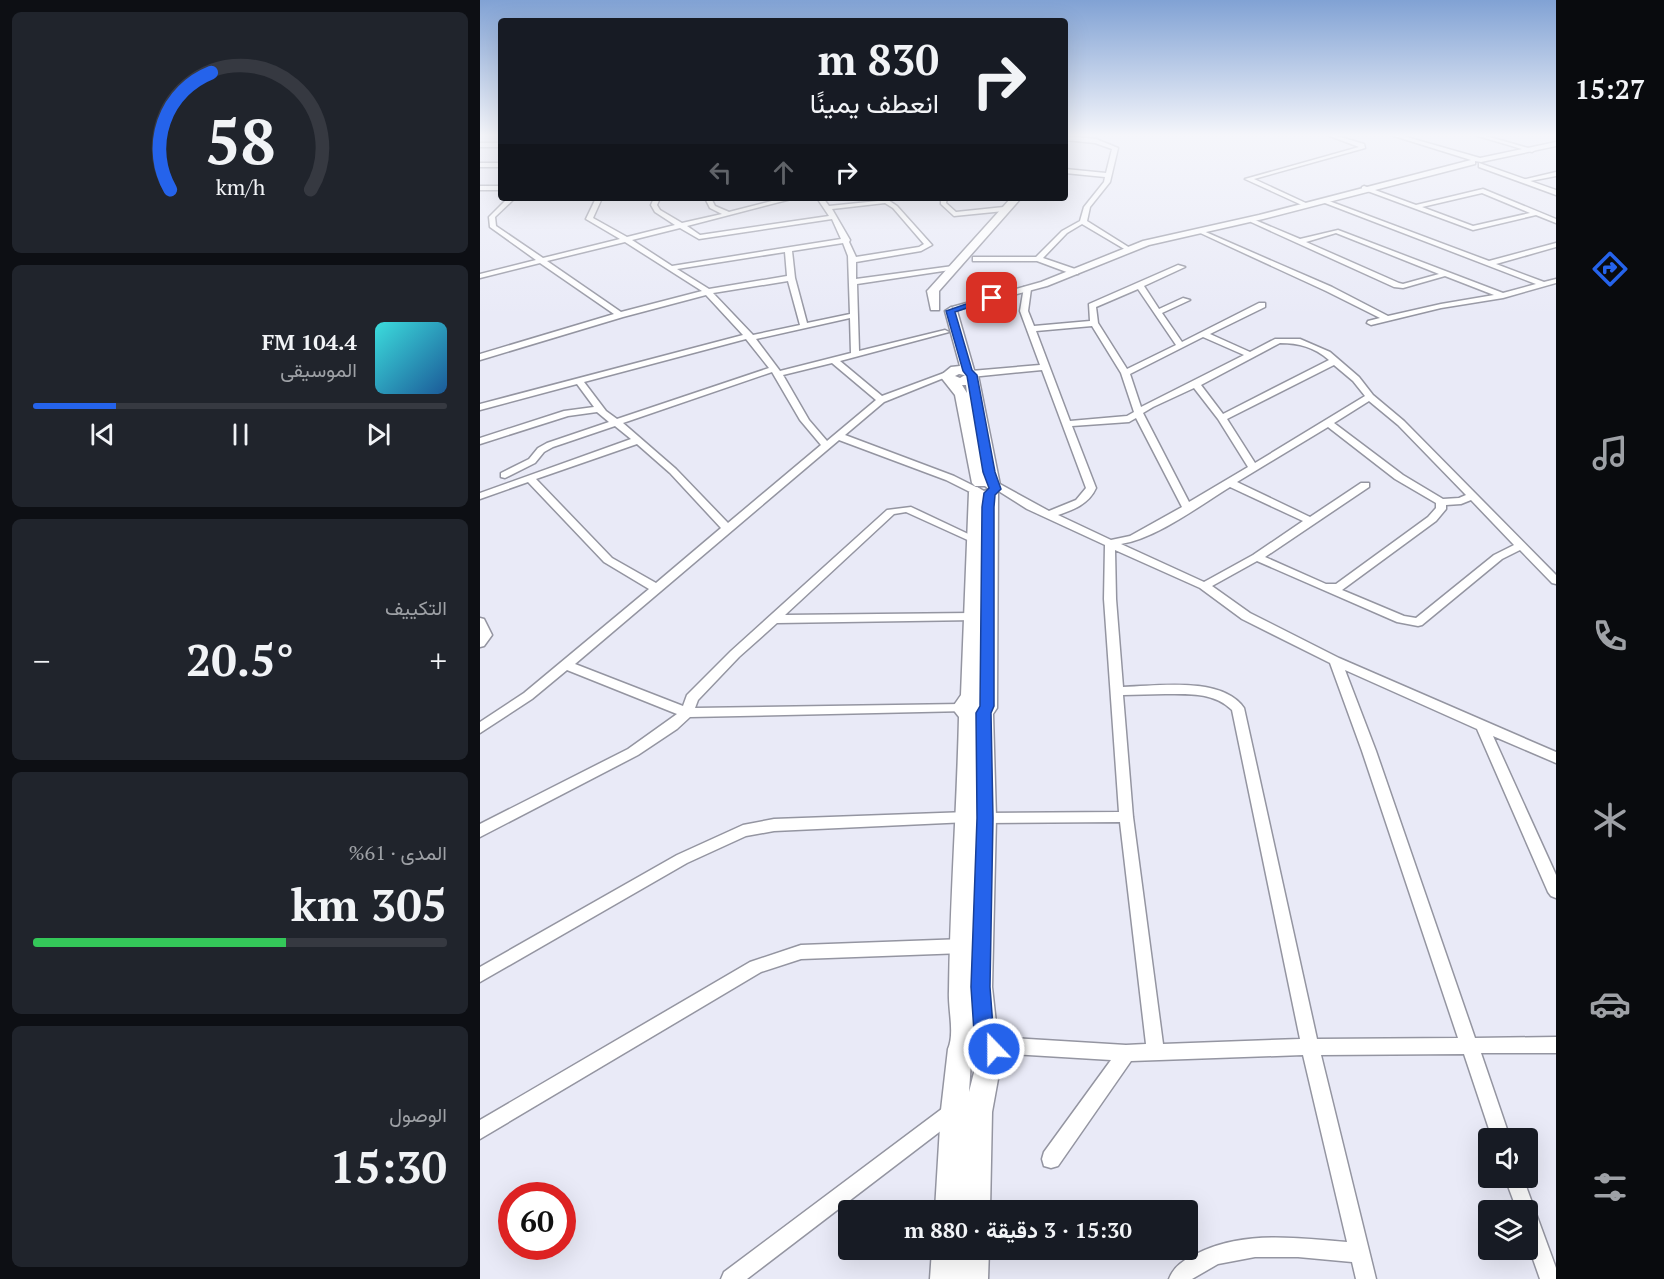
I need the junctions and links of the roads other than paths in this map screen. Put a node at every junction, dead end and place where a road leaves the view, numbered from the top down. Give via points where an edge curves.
1 (1097, 196) edge
2 (1285, 196) edge
3 (1341, 196) edge
4 (1344, 196) edge
5 (1384, 196) edge
6 (1463, 196) edge
7 (1495, 196) edge
8 (509, 201) edge
9 (597, 201) edge
10 (656, 201) edge
11 (709, 201) edge
12 (766, 201) edge
13 (779, 201) edge
14 (822, 201) edge
15 (878, 201) edge
16 (886, 201) edge
17 (943, 201) edge
18 (1013, 201) edge
19 (1022, 201) edge
20 (1327, 201) junction
21 (770, 203) junction
22 (1306, 205) junction
23 (1415, 207) junction
24 (827, 208) junction
25 (1004, 209) junction
26 (1537, 213) junction
27 (728, 214) junction
28 (834, 217) junction
29 (1253, 221) junction
30 (1556, 221) edge
31 (1083, 222) junction
32 (682, 226) junction
33 (1202, 230) junction
34 (627, 240) junction
35 (847, 240) junction
36 (1297, 242) junction
37 (1556, 245) edge
38 (788, 249) junction
39 (1128, 249) junction
40 (970, 258) junction
41 (1038, 259) junction
42 (542, 260) junction
43 (852, 260) junction
44 (1491, 263) junction
45 (1180, 267) dead end
46 (670, 268) junction
47 (950, 268) junction
48 (1075, 272) junction
49 (1445, 274) junction
50 (480, 276) edge
51 (790, 278) junction
52 (1556, 281) edge
53 (853, 282) junction
54 (1138, 284) junction
55 (1545, 285) junction
56 (1027, 289) junction
57 (708, 292) junction
58 (1503, 296) junction
59 (1186, 300) dead end
60 (1262, 305) dead end
61 (947, 307) junction
62 (1158, 312) junction
63 (620, 315) junction
64 (854, 315) junction
65 (1389, 320) junction
66 (1094, 323) junction
67 (1371, 323) dead end
68 (804, 325) junction
69 (1030, 329) junction
70 (945, 332) junction
71 (1203, 334) junction
72 (750, 337) junction
73 (1180, 345) junction
74 (855, 354) junction
75 (1250, 355) junction
76 (480, 357) edge
77 (834, 360) junction
78 (1335, 361) junction
79 (1044, 367) junction
80 (776, 372) junction
81 (1125, 373) junction
82 (959, 375) junction
83 (578, 380) junction
84 (1196, 384) junction
85 (1370, 397) junction
86 (881, 400) junction
87 (480, 407) edge
88 (599, 409) junction
89 (1139, 414) junction
90 (1222, 418) junction
91 (616, 423) junction
92 (1329, 423) junction
93 (1068, 424) junction
94 (838, 436) junction
95 (638, 440) junction
96 (480, 441) edge
97 (826, 445) junction
98 (1253, 467) junction
99 (506, 475) dead end
100 (530, 479) junction
101 (1228, 482) junction
102 (1365, 486) dead end
103 (985, 489) junction
104 (480, 496) edge
105 (1473, 496) junction
106 (1441, 502) junction
107 (1186, 506) junction
108 (1048, 515) junction
109 (1311, 521) junction
110 (728, 528) junction
111 (976, 540) junction
112 (1110, 543) junction
113 (1520, 546) junction
114 (1257, 557) junction
115 (1556, 580) edge
116 (1204, 586) junction
117 (1324, 587) junction
118 (656, 588) junction
119 (972, 617) junction
120 (773, 619) junction
121 (480, 622) edge
122 (480, 643) edge
123 (1335, 661) junction
124 (564, 664) junction
125 (1119, 691) junction
126 (974, 708) junction
127 (687, 713) junction
128 (1482, 725) junction
129 (480, 728) edge
130 (1556, 758) edge
131 (977, 817) junction
132 (1126, 817) junction
133 (480, 831) edge
134 (1556, 892) edge
135 (964, 946) junction
136 (480, 975) edge
137 (978, 1044) junction
138 (1471, 1045) junction
139 (1556, 1045) edge
140 (1310, 1047) junction
141 (1126, 1053) junction
142 (1156, 1053) junction
143 (954, 1110) junction
144 (1498, 1128) edge
145 (480, 1130) edge
146 (1051, 1159) dead end
147 (950, 1200) edge
148 (976, 1200) edge
149 (1538, 1246) edge
150 (1360, 1253) junction
151 (946, 1260) edge
152 (974, 1260) edge
153 (731, 1279) edge
154 (945, 1279) edge
155 (973, 1279) edge
156 (1179, 1279) edge
157 (1366, 1279) edge
158 (1550, 1279) edge

1 - 31 street via 1087,207
2 - 22 street
3 - 22 street
4 - 20 street
5 - 23 street
6 - 23 street
7 - 26 street
8 - 42 street via 489,218 494,227
9 - 34 street via 589,219
10 - 32 street via 655,210
11 - 27 street via 712,207
12 - 21 street
13 - 21 street
14 - 24 street
15 - 24 street
16 - 43 street via 927,248
17 - 25 street via 954,214
18 - 25 main road
19 - 40 main road
20 - 29 street
20 - 44 street
21 - 27 street
22 - 33 street
23 - 26 street via 1473,228
24 - 28 street
25 - 40 main road
26 - 30 street
27 - 32 street
28 - 32 street via 707,237 694,235
28 - 35 street
29 - 33 street
29 - 36 street
31 - 39 street
31 - 41 street via 1060,236
32 - 34 street
33 - 39 street
33 - 65 street
34 - 42 street
34 - 46 street
35 - 38 street
35 - 43 street
36 - 49 street via 1334,231
36 - 49 street via 1401,286
37 - 44 street
38 - 46 street
38 - 51 street
39 - 48 street
40 - 41 street
40 - 47 main road
40 - 61 main road via 944,290
41 - 48 street
42 - 50 street
42 - 63 street
43 - 53 street
44 - 55 street
45 - 54 street
46 - 57 street
47 - 53 street
47 - 61 main road via 933,291
48 - 56 street
49 - 58 street
51 - 57 street
51 - 68 street
52 - 55 street
53 - 64 street
54 - 62 street
54 - 66 street via 1092,306
55 - 58 street
56 - 61 street
56 - 69 street via 1024,311
57 - 63 street
57 - 72 street
58 - 65 street
59 - 62 street
60 - 71 street
61 - 70 main road
61 - 82 main road
62 - 73 street
63 - 76 street
64 - 68 street
64 - 74 street
65 - 67 street
66 - 69 street
66 - 81 street
68 - 72 street
69 - 79 street
70 - 74 street
70 - 82 main road
71 - 73 street
71 - 75 street
72 - 80 street
72 - 83 street
73 - 81 street
74 - 77 street
75 - 78 street via 1278,341 1292,339
75 - 84 street
77 - 80 street
77 - 86 street
78 - 85 street
78 - 90 street
79 - 82 street
79 - 93 street
80 - 91 street
80 - 97 street via 807,425
81 - 89 street
82 - 86 street
82 - 103 main road
83 - 87 street
83 - 88 street
84 - 89 street
84 - 90 street
85 - 92 street
85 - 105 street
86 - 94 street
88 - 91 street
88 - 96 street via 567,413
89 - 93 street via 1129,419
89 - 107 street
90 - 98 street
91 - 95 street
91 - 99 street via 540,450 532,461
92 - 98 street
92 - 106 street via 1399,477
93 - 108 street via 1090,493
94 - 97 street
94 - 103 street
95 - 100 street
95 - 110 street
97 - 110 street
98 - 101 street
100 - 104 street
100 - 118 street via 608,560
101 - 107 street
101 - 109 street
102 - 109 street
103 - 108 street
103 - 111 main road
103 - 126 main road
105 - 106 street
105 - 113 street
106 - 117 street via 1441,509 1432,519 1338,588
107 - 112 street via 1133,539
108 - 112 street
109 - 114 street
110 - 118 street
111 - 119 main road
111 - 120 street via 915,511 896,510
112 - 116 street
112 - 125 street via 1110,599
113 - 115 street
113 - 117 street via 1498,557 1418,622 1401,619
114 - 116 street
114 - 117 street
116 - 123 street via 1246,616
118 - 124 street
119 - 120 street
119 - 126 main road
120 - 127 street via 692,698
121 - 122 street via 486,635
123 - 128 street
123 - 138 street
124 - 127 street
124 - 129 street via 528,696
125 - 132 street
125 - 140 street via 1207,690 1230,698 1238,708
126 - 127 street
126 - 131 main road
127 - 133 street via 633,752
128 - 130 street
128 - 134 street
131 - 132 street
131 - 135 main road
131 - 136 street via 774,825 743,831 682,859
131 - 137 main road
132 - 142 street
135 - 137 main road via 961,993
135 - 145 street via 801,952 756,966
137 - 141 street
137 - 143 main road
137 - 148 main road
138 - 139 street
138 - 140 street
138 - 144 street
140 - 142 street
140 - 150 street
141 - 142 street
141 - 146 street
143 - 147 main road
143 - 153 street
149 - 158 street
150 - 156 street via 1247,1246 1212,1254
150 - 157 street
151 - 154 main road
152 - 155 main road

